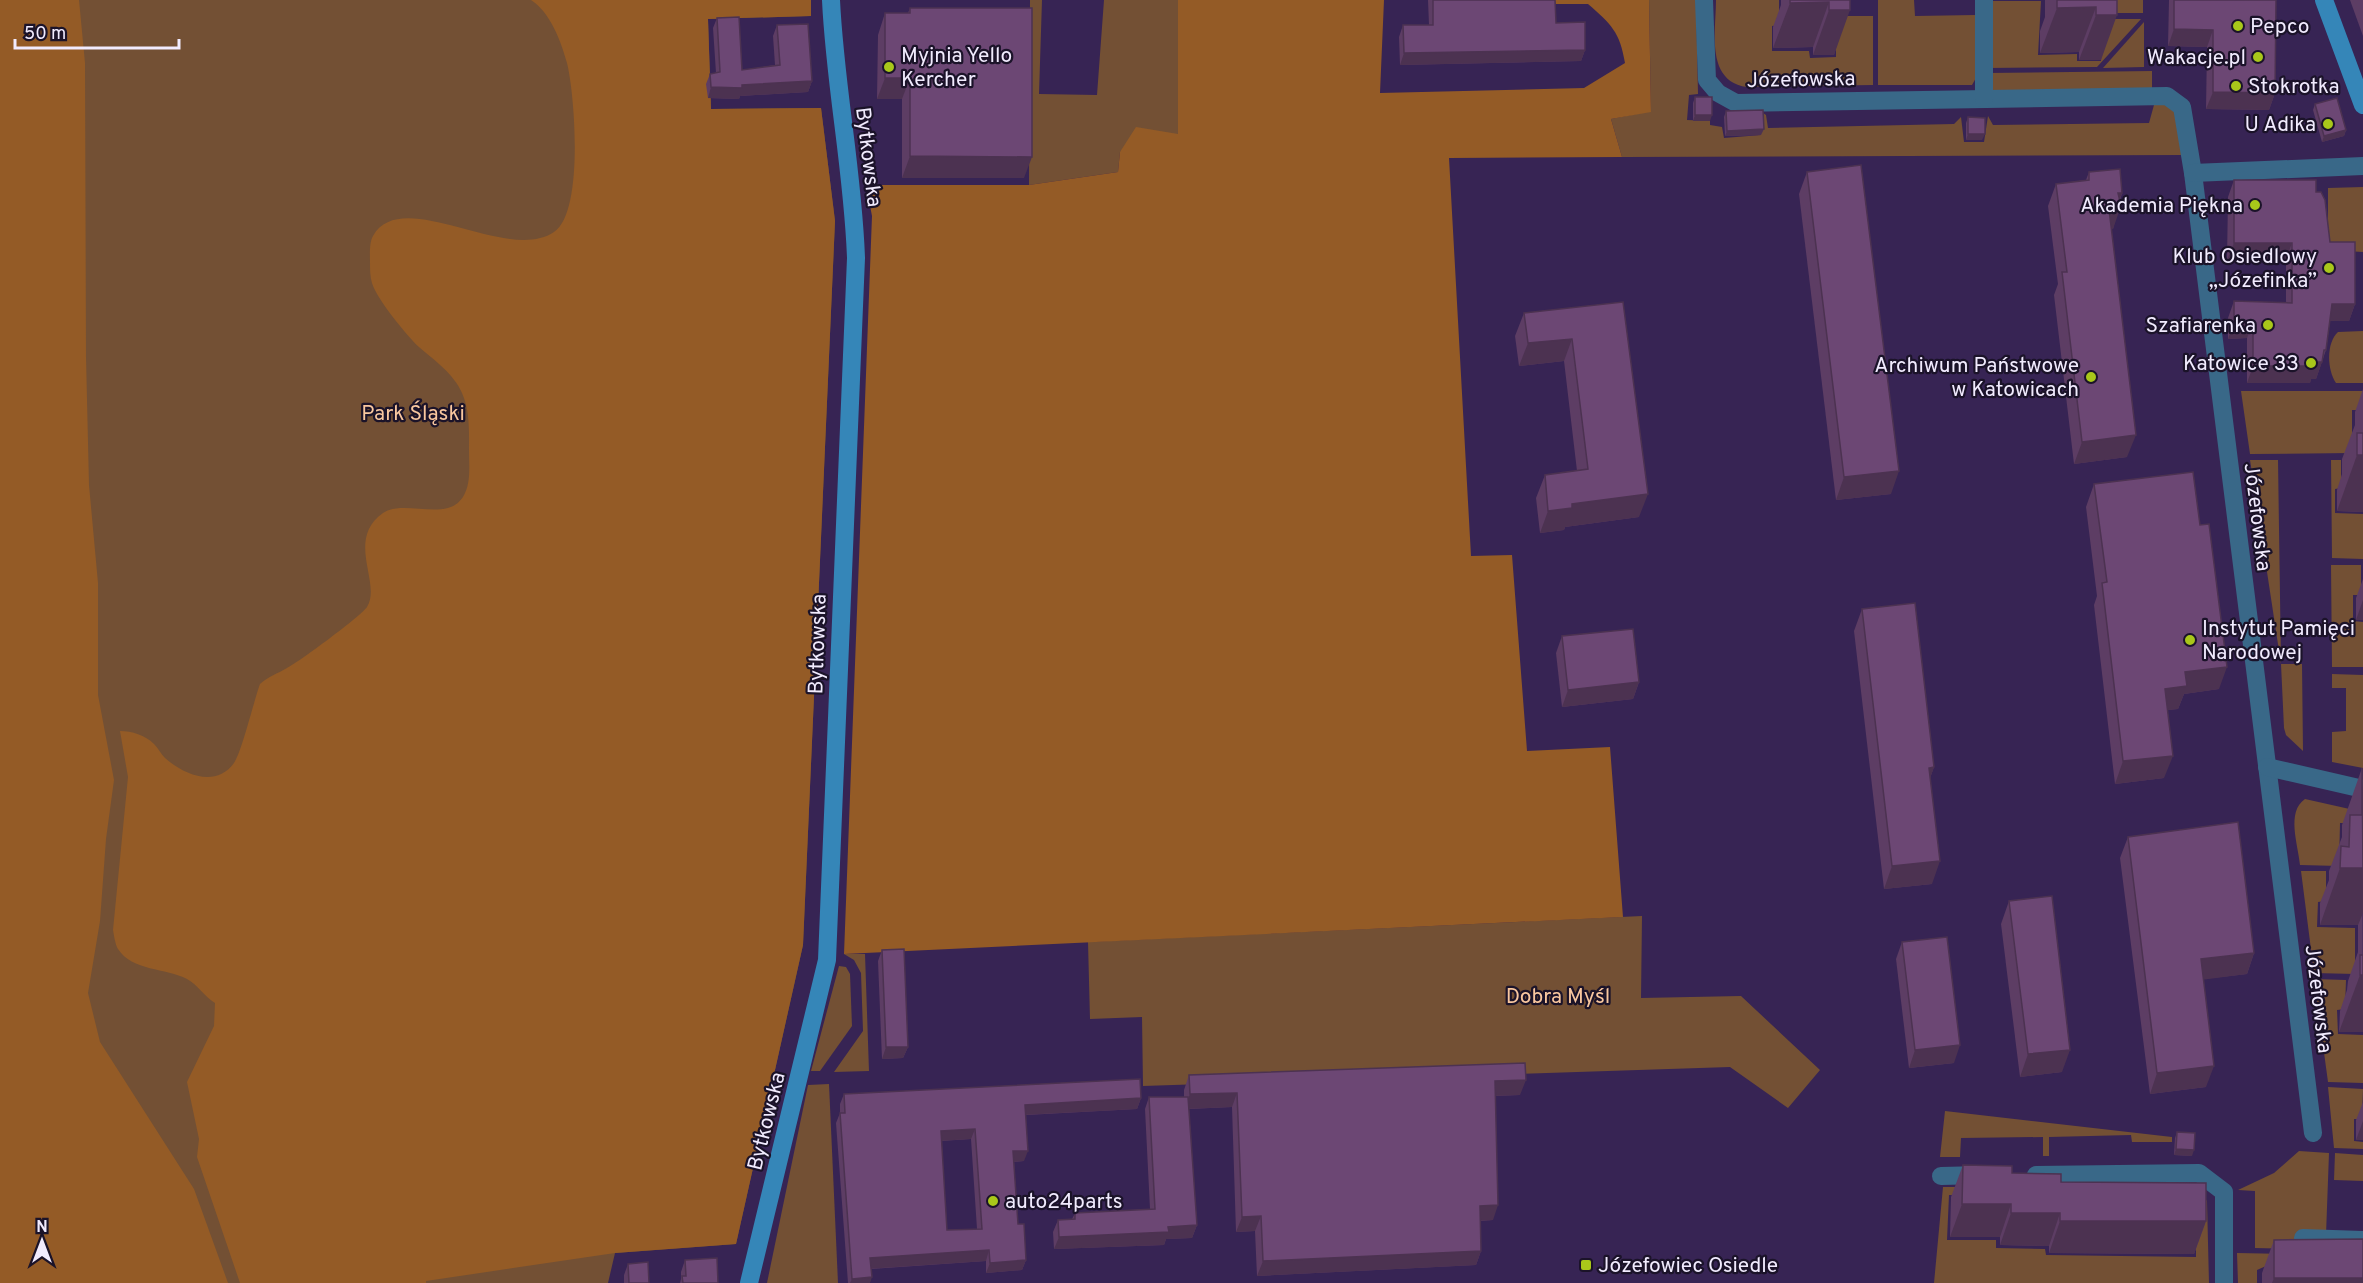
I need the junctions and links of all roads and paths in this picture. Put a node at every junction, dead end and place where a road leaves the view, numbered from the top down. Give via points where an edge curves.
1 (831, 0) edge
2 (1704, 0) edge
3 (1984, 0) edge
4 (2324, 0) edge
5 (1984, 99) junction
6 (2363, 105) edge
7 (2363, 166) edge
8 (2193, 173) junction
9 (2267, 767) junction
10 (2363, 789) edge
11 (2313, 1132) dead end
12 (2000, 1175) edge
13 (2024, 1175) edge
14 (1941, 1176) dead end
15 (2303, 1238) edge
16 (2363, 1240) edge
17 (749, 1283) edge
18 (2224, 1283) edge

1 - 17 street, Bytkowska via 856,258 827,960
2 - 5 street, Józefowska via 1707,80 1718,93 1736,103
3 - 5 street
4 - 6 street
5 - 8 street, Józefowska via 2167,96 2182,107
7 - 8 street
8 - 9 street, Józefowska
9 - 10 street
9 - 11 street, Józefowska
12 - 14 street
13 - 18 street via 2199,1173 2224,1192
15 - 16 street

